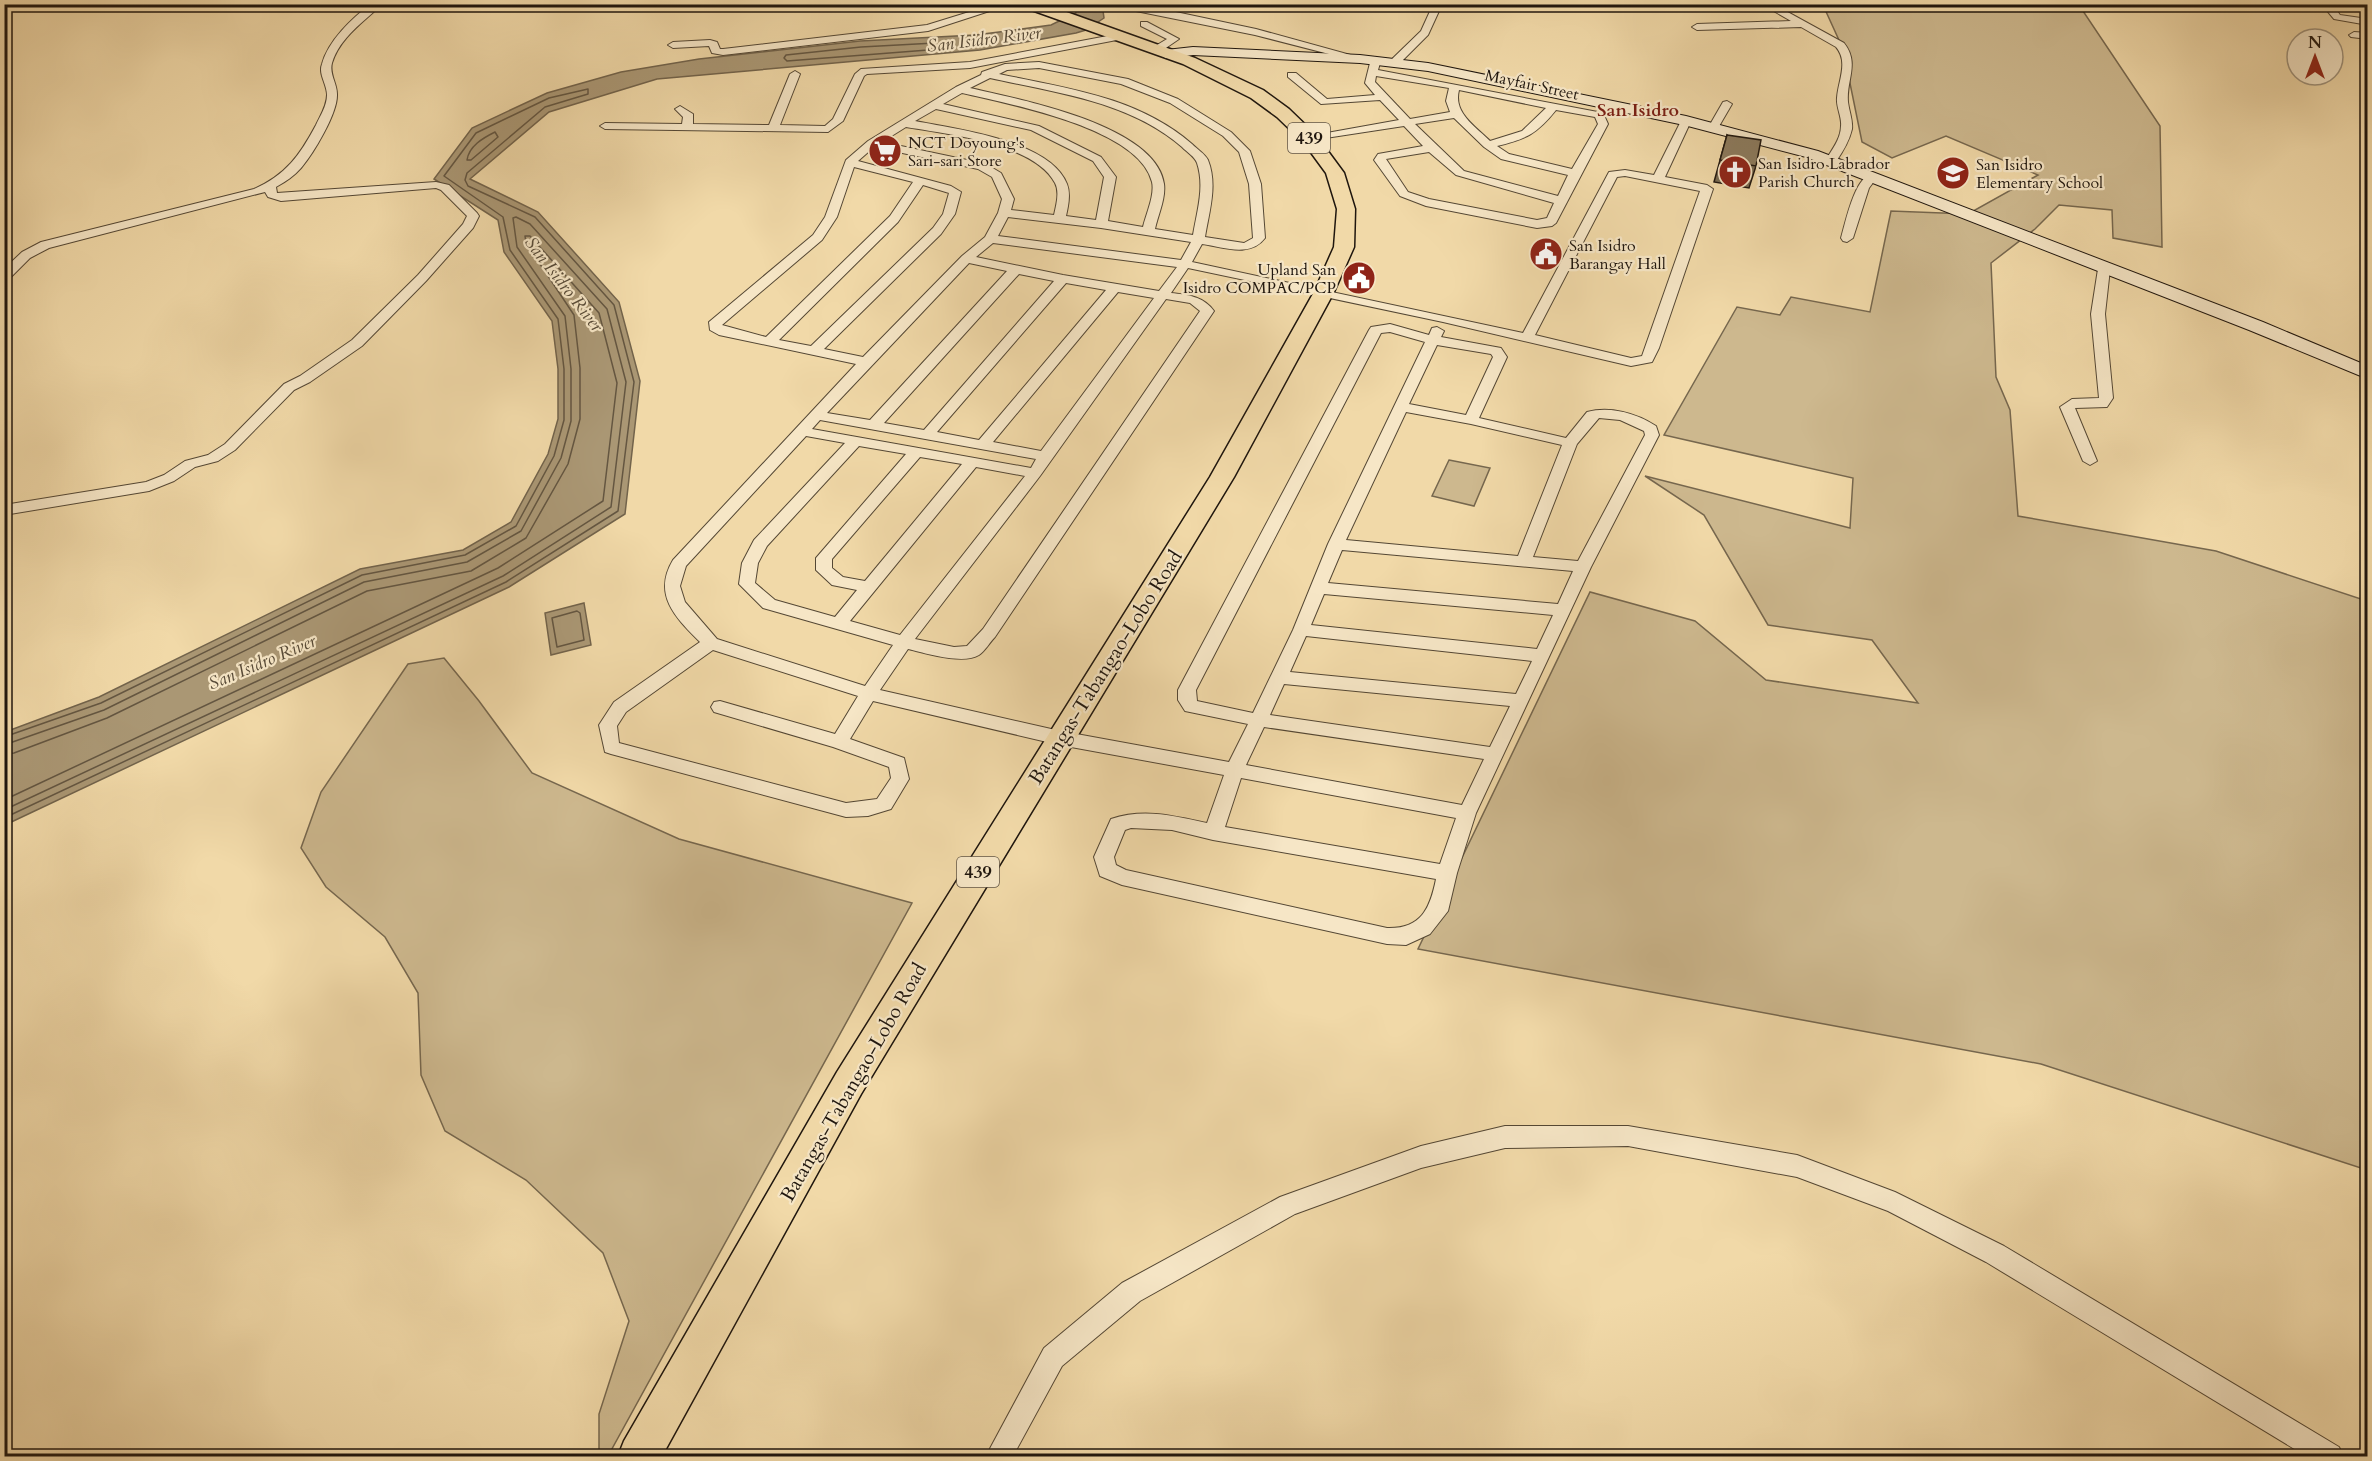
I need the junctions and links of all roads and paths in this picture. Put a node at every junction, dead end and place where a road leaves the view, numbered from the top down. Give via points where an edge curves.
1 (378, 4) edge
2 (1007, 4) edge
3 (1028, 4) edge
4 (1131, 4) edge
5 (1775, 8) dead end
6 (2367, 8) edge
7 (1434, 11) dead end
8 (2367, 22) edge
9 (1144, 24) dead end
10 (1801, 24) junction
11 (1697, 27) dead end
12 (2354, 35) dead end
13 (2367, 36) edge
14 (1118, 37) junction
15 (673, 45) dead end
16 (1161, 52) junction
17 (1360, 59) junction
18 (1394, 63) junction
19 (1373, 67) junction
20 (795, 74) dead end
21 (986, 74) junction
22 (1292, 75) dead end
23 (1455, 86) junction
24 (960, 89) junction
25 (1383, 97) junction
26 (1727, 104) dead end
27 (934, 105) junction
28 (1554, 105) junction
29 (680, 109) dead end
30 (1456, 114) junction
31 (1686, 121) junction
32 (1409, 122) junction
33 (905, 123) junction
34 (605, 126) dead end
35 (687, 127) junction
36 (1713, 128) junction
37 (773, 129) junction
38 (1310, 138) junction
39 (872, 143) junction
40 (1488, 145) junction
41 (1431, 148) junction
42 (1832, 161) junction
43 (850, 162) junction
44 (1575, 173) junction
45 (1872, 176) junction
46 (920, 180) junction
47 (1658, 180) junction
48 (270, 187) junction
49 (1561, 201) junction
50 (1004, 213) junction
51 (1060, 219) junction
52 (1101, 224) junction
53 (1148, 232) junction
54 (1847, 238) dead end
55 (990, 239) junction
56 (1198, 240) junction
57 (966, 259) junction
58 (1185, 264) junction
59 (1016, 269) junction
60 (2104, 269) junction
61 (4, 278) edge
62 (1063, 279) junction
63 (1115, 287) junction
64 (1324, 292) junction
65 (1161, 295) junction
66 (1443, 318) junction
67 (1527, 337) junction
68 (1433, 340) junction
69 (770, 341) junction
70 (814, 351) junction
71 (866, 362) junction
72 (2367, 374) edge
73 (1400, 407) junction
74 (817, 415) junction
75 (1471, 420) junction
76 (874, 425) junction
77 (802, 431) junction
78 (927, 435) junction
79 (855, 441) junction
80 (1570, 443) junction
81 (982, 446) junction
82 (916, 452) junction
83 (1045, 456) junction
84 (2090, 461) dead end
85 (971, 463) junction
86 (1035, 473) junction
87 (4, 510) edge
88 (1336, 544) junction
89 (1523, 562) junction
90 (1583, 567) junction
91 (870, 587) junction
92 (1318, 588) junction
93 (1562, 610) junction
94 (839, 623) junction
95 (1301, 630) junction
96 (903, 642) junction
97 (711, 644) junction
98 (1543, 656) junction
99 (1280, 677) junction
100 (867, 693) junction
101 (1520, 700) junction
102 (720, 707) dead end
103 (1258, 720) junction
104 (1060, 738) junction
105 (839, 742) junction
106 (1495, 754) junction
107 (1234, 772) junction
108 (1467, 813) junction
109 (1213, 833) junction
110 (1447, 873) junction
111 (639, 1456) edge
112 (999, 1456) edge
113 (2330, 1456) edge

1 - 48 street via 354,22 326,64 331,102 305,158
2 - 15 street via 928,28 723,52 716,51 710,43
3 - 14 main road, Batangas-Tabangao-Lobo Road / 439
4 - 17 street via 1134,8
5 - 10 street
6 - 8 street via 2329,7 2337,17
7 - 18 street via 1428,28
9 - 16 street via 1174,39
10 - 11 street
10 - 42 street via 1840,45 1848,63 1842,99 1847,126
12 - 13 street
14 - 16 main road, Batangas-Tabangao-Lobo Road / 439
14 - 37 street via 970,65 865,72 860,74 832,127
16 - 17 street
16 - 38 main road, Batangas-Tabangao-Lobo Road / 439 via 1257,94
17 - 19 street
18 - 19 street
18 - 31 street
19 - 23 street, Mayfair Street
19 - 25 street via 1370,83
20 - 37 street
21 - 24 street
21 - 56 street via 1109,101 1177,137 1202,159 1208,184
21 - 56 street via 1005,67 1039,65 1124,81 1174,101 1227,134 1244,151 1255,184 1258,238 1245,247
22 - 25 street via 1325,102
23 - 28 street, Mayfair Street
23 - 30 street via 1451,101
24 - 27 street
24 - 53 street via 1084,121 1134,150 1151,164 1159,183
25 - 32 street
26 - 36 street
27 - 33 street
27 - 52 street via 1035,128 1097,159 1110,177
28 - 40 street via 1528,135
28 - 44 street, Mayfair Street via 1599,115 1604,124
29 - 35 street via 688,116
30 - 32 street
30 - 40 street
31 - 36 street
31 - 47 street
32 - 38 street
32 - 41 street
33 - 39 street
33 - 51 street via 1020,149 1053,170 1063,185
34 - 35 street
35 - 37 street
36 - 42 street
38 - 64 main road, Batangas-Tabangao-Lobo Road / 439 via 1335,173 1346,209 1344,246
39 - 43 street
39 - 50 street via 982,166 997,175 1005,187 1008,199
40 - 44 street via 1505,157
41 - 49 street via 1460,173
41 - 49 street, Mayfair Street via 1382,156 1380,160 1404,194 1537,224 1552,220
42 - 45 street
43 - 46 street
43 - 69 street via 831,217 818,237 716,321 715,327 724,332
44 - 49 street, Mayfair Street
45 - 54 street via 1863,187
45 - 60 street
46 - 69 street via 894,219
46 - 70 street via 956,192 949,214 937,231
47 - 67 street via 1613,174
47 - 67 street via 1706,188 1708,192 1647,359 1631,362
48 - 61 street via 45,245 26,255
48 - 87 street via 272,195 281,197 436,184 473,216 422,278 357,343 289,387 220,455 149,486
50 - 51 street
50 - 55 street
51 - 52 street
52 - 53 street
53 - 56 street
55 - 57 street
55 - 58 street
56 - 58 street
57 - 59 street
57 - 71 street
58 - 64 street
58 - 65 street
59 - 62 street
59 - 76 street
60 - 72 street via 2256,326
60 - 84 street via 2098,314 2106,398 2102,404 2072,403 2067,407
62 - 63 street
62 - 78 street
63 - 65 street
63 - 81 street
64 - 66 street
64 - 104 main road, Batangas-Tabangao-Lobo Road / 439 via 1221,477
65 - 83 street
65 - 96 street via 1193,300 1207,311 989,633 972,651 954,653
66 - 67 street
66 - 68 street
68 - 73 street
68 - 75 street via 1499,353
68 - 103 street via 1390,328 1376,330 1187,690 1191,706
69 - 70 street
70 - 71 street
71 - 74 street
73 - 75 street
73 - 88 street
74 - 76 street
74 - 77 street
75 - 80 street
76 - 78 street
77 - 79 street
77 - 97 street via 679,564 672,585 678,605
78 - 81 street
79 - 82 street
79 - 94 street via 760,544 750,563 747,584 769,604
80 - 89 street
80 - 90 street via 1592,415 1601,413 1645,425 1652,435
81 - 83 street
82 - 85 street
82 - 91 street via 824,558 824,570 837,581
83 - 86 street
85 - 86 street
85 - 91 street
86 - 96 street
88 - 89 street
88 - 92 street
89 - 90 street
90 - 93 street
91 - 94 street
92 - 93 street
92 - 95 street
93 - 98 street
94 - 96 street
95 - 98 street
95 - 99 street
96 - 100 street
97 - 100 street
97 - 105 street via 620,707 608,725 611,747 846,810 884,804 900,778 898,763
98 - 101 street
99 - 101 street
99 - 103 street
100 - 104 street
100 - 105 street
101 - 106 street
102 - 105 street
103 - 106 street
103 - 107 street
104 - 107 street
104 - 111 main road, Batangas-Tabangao-Lobo Road / 439 via 849,1083
106 - 108 street
107 - 108 street
107 - 109 street
108 - 110 street
109 - 110 street
109 - 110 street via 1155,820 1134,819 1118,824 1104,856 1107,870 1122,877 1406,937 1423,928 1441,905
112 - 113 street via 1053,1357 1131,1292 1288,1205 1421,1157 1504,1137 1628,1136 1797,1166 1895,1203 1995,1254

